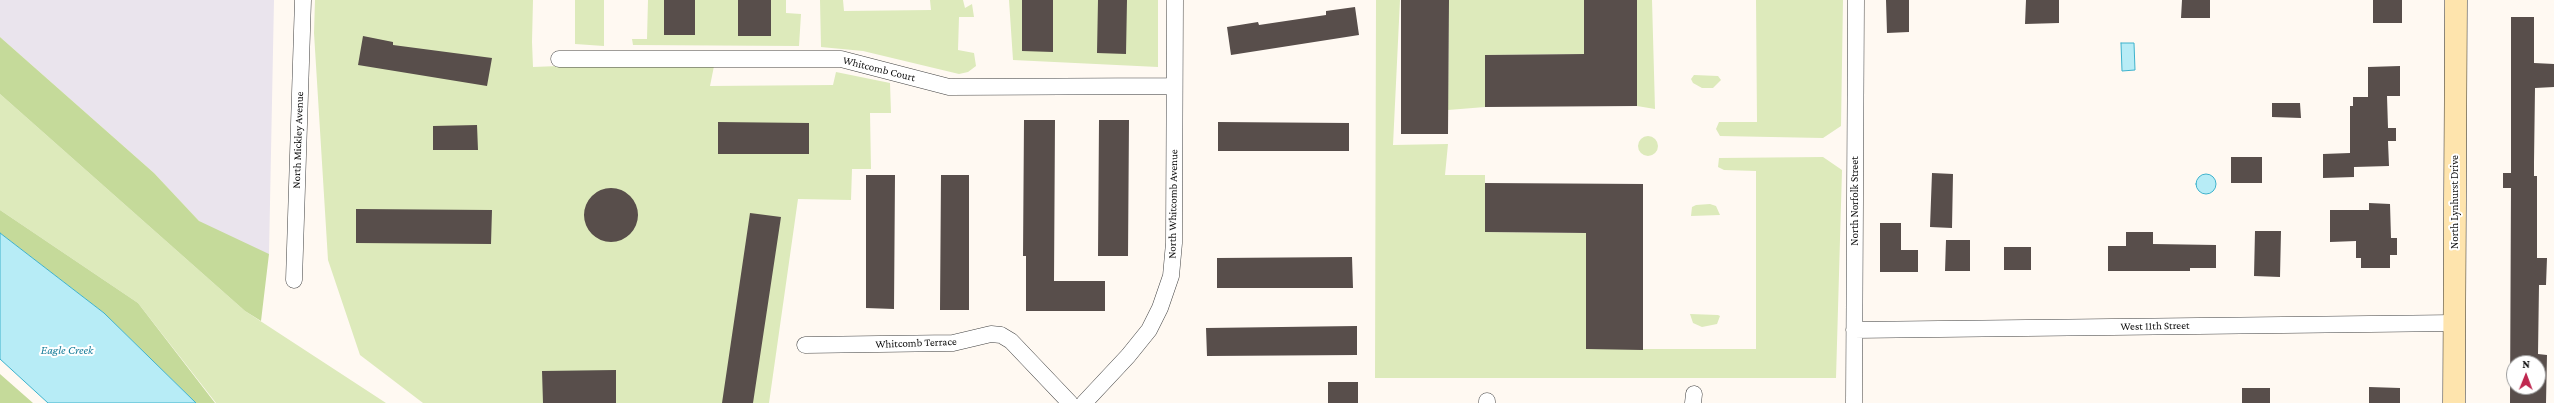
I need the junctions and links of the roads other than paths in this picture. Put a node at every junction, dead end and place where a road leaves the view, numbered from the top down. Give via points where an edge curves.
1 (303, 0) edge
2 (1175, 0) edge
3 (1856, 0) edge
4 (2456, 0) edge
5 (560, 59) dead end
6 (1174, 86) junction
7 (294, 280) dead end
8 (2455, 323) junction
9 (1854, 330) junction
10 (805, 345) dead end
11 (1070, 403) edge
12 (1084, 403) edge
13 (1854, 403) edge
14 (2454, 403) edge

1 - 7 street, North Mickley Avenue
2 - 6 street, North Whitcomb Avenue
3 - 9 street, North Norfolk Street
4 - 8 main road, North Lynhurst Drive
5 - 6 street, Whitcomb Court via 841,59 949,87
6 - 12 street, North Whitcomb Avenue via 1174,243 1169,284 1157,316 1146,333
8 - 9 street, West 11th Street
8 - 14 main road, North Lynhurst Drive
9 - 13 street, North Norfolk Street
10 - 11 street, Whitcomb Terrace via 953,344 991,334 1001,336 1011,341

